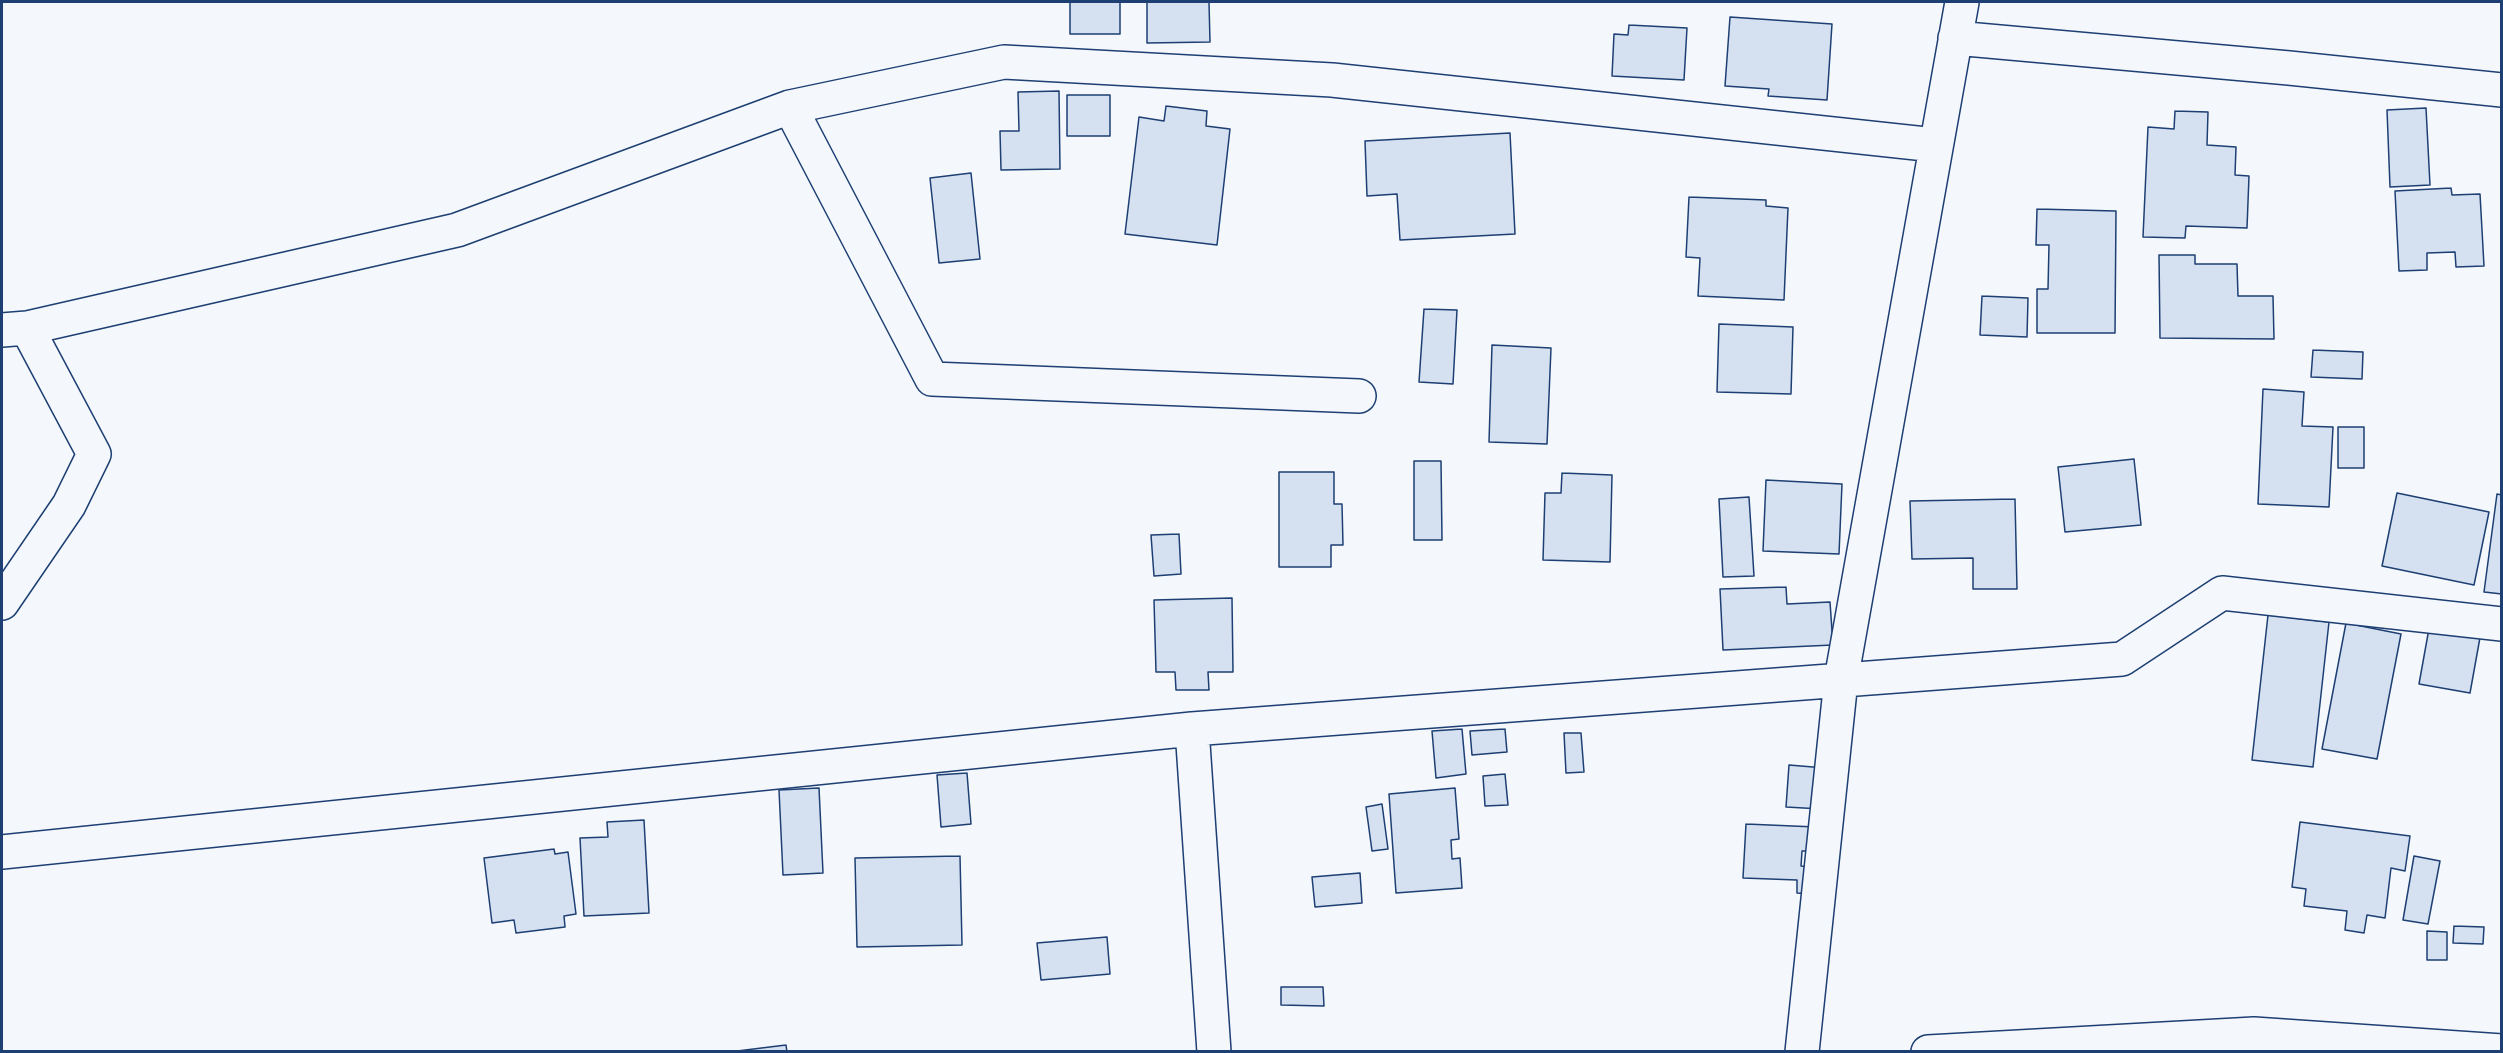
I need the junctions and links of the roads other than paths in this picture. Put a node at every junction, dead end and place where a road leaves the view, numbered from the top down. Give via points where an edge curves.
1 (1962, 2) edge
2 (1955, 38) junction
3 (2502, 90) edge
4 (790, 106) junction
5 (1935, 146) junction
6 (14, 329) edge
7 (1359, 396) dead end
8 (2, 603) edge
9 (2502, 624) edge
10 (1842, 680) junction
11 (1192, 729) junction
12 (2, 852) edge
13 (2502, 1051) edge
14 (1214, 1052) edge
15 (1802, 1052) edge
16 (1928, 1052) edge

1 - 2 street
2 - 3 street
2 - 5 street
4 - 5 street via 1004,62 1332,80
4 - 6 street via 457,230
4 - 7 street via 932,379
5 - 10 street
6 - 8 street via 94,454 69,505
9 - 10 street via 2222,593 2122,659
10 - 11 street
10 - 15 street
11 - 12 street
11 - 14 street
13 - 16 street via 2254,1034

